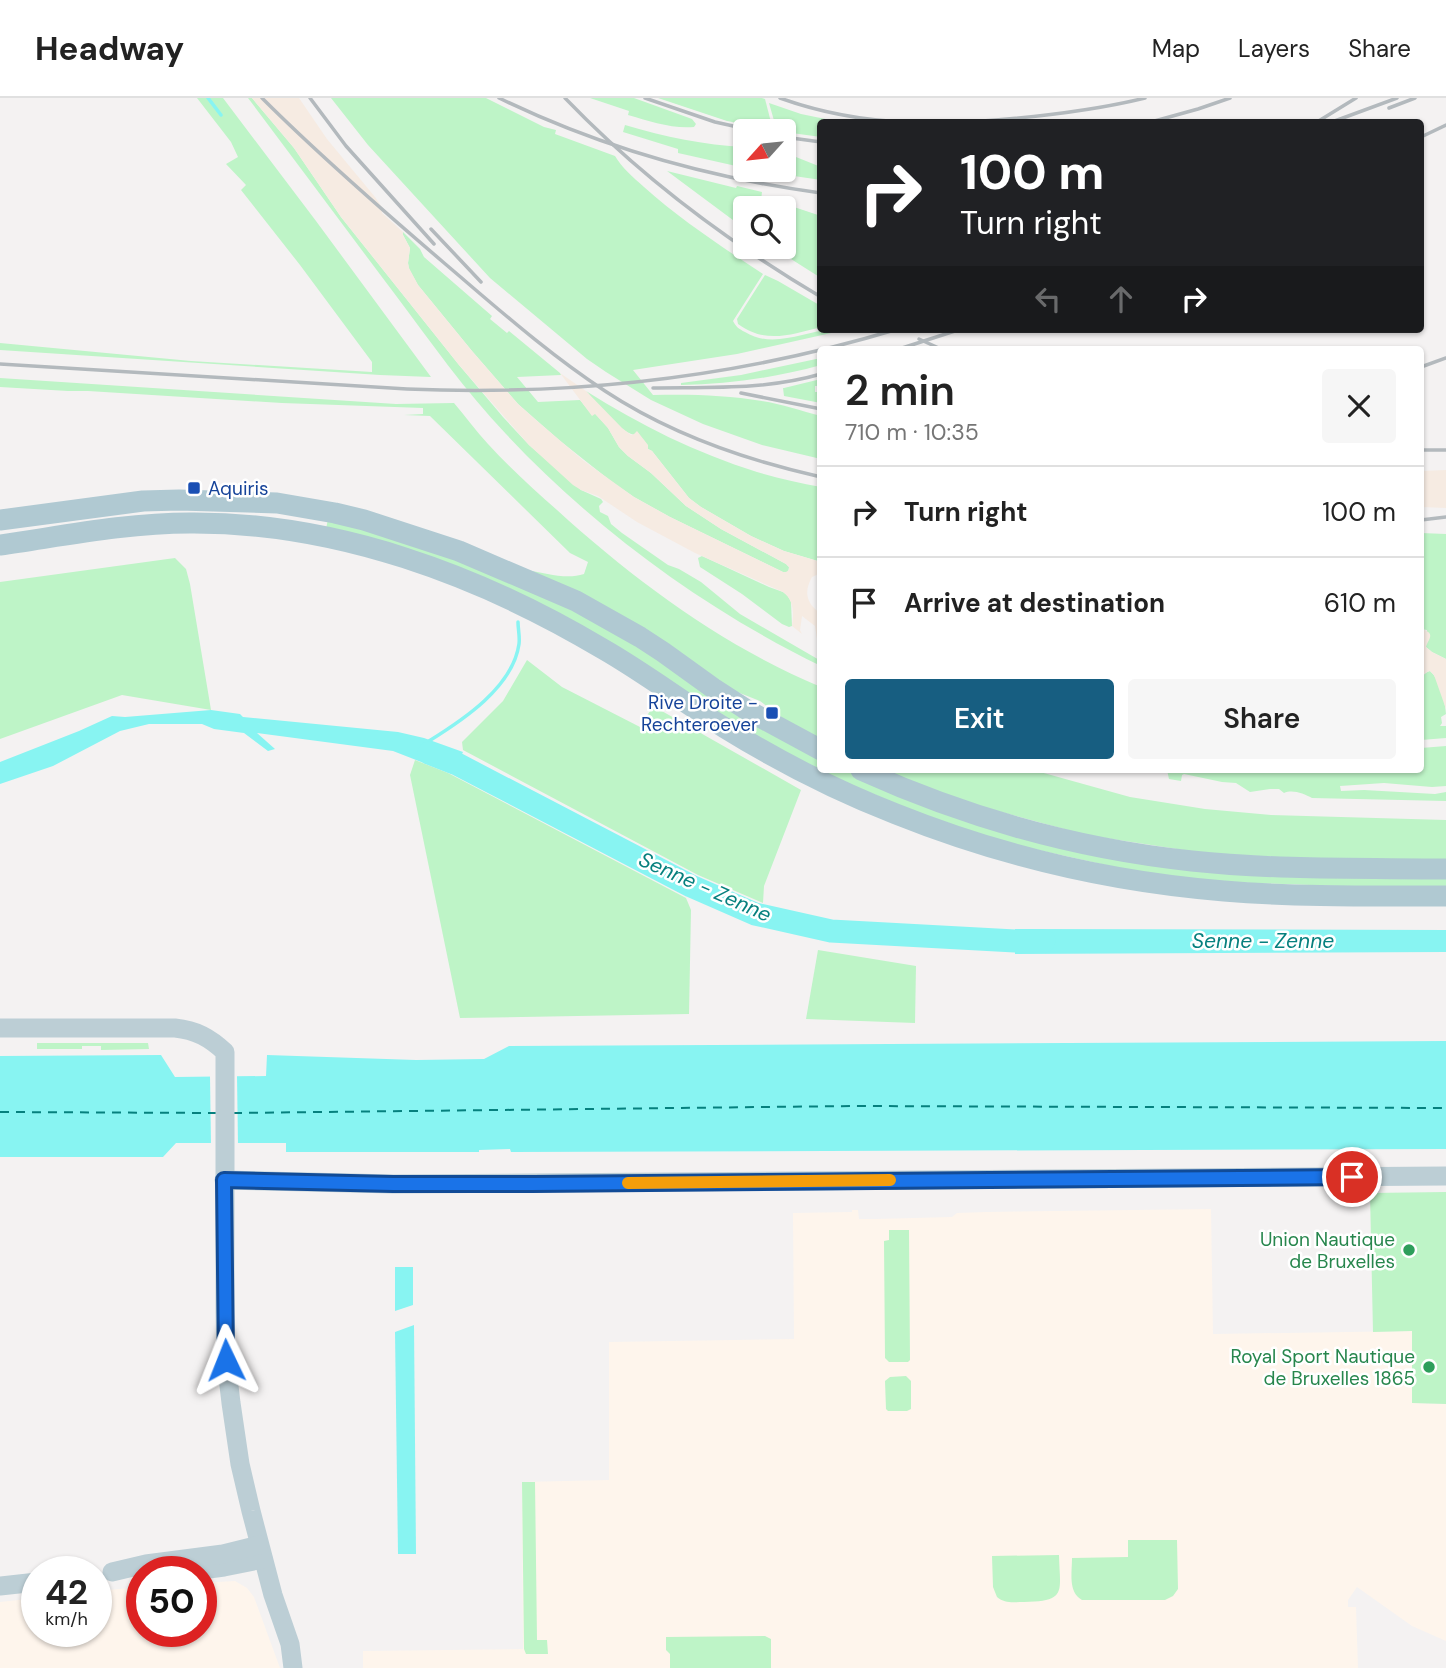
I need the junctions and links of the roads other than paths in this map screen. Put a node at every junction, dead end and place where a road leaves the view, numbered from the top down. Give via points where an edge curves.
1 (0, 520) edge
2 (0, 545) edge
3 (817, 748) edge
4 (868, 773) edge
5 (1446, 869) edge
6 (1446, 896) edge
7 (0, 1028) edge
8 (1446, 1177) edge
9 (224, 1180) junction
10 (261, 1552) junction
11 (217, 1568) edge
12 (112, 1571) edge
13 (21, 1584) edge
14 (0, 1586) edge
15 (290, 1644) junction
16 (293, 1668) edge
17 (306, 1668) edge

1 - 3 main road via 179,500 277,503 364,520 459,551 576,601 663,652 747,710
2 - 6 main road via 188,523 263,526 332,538 450,574 530,609 608,651 797,769 956,836 1050,863 1161,884 1255,893
4 - 5 main road via 1009,824 1131,852 1269,866
7 - 9 main road via 175,1028 207,1038 225,1052
8 - 9 main road via 533,1184
9 - 10 main road via 226,1360 240,1464
10 - 11 main road
10 - 12 main road
10 - 15 main road
13 - 14 main road
15 - 16 main road
15 - 17 main road

